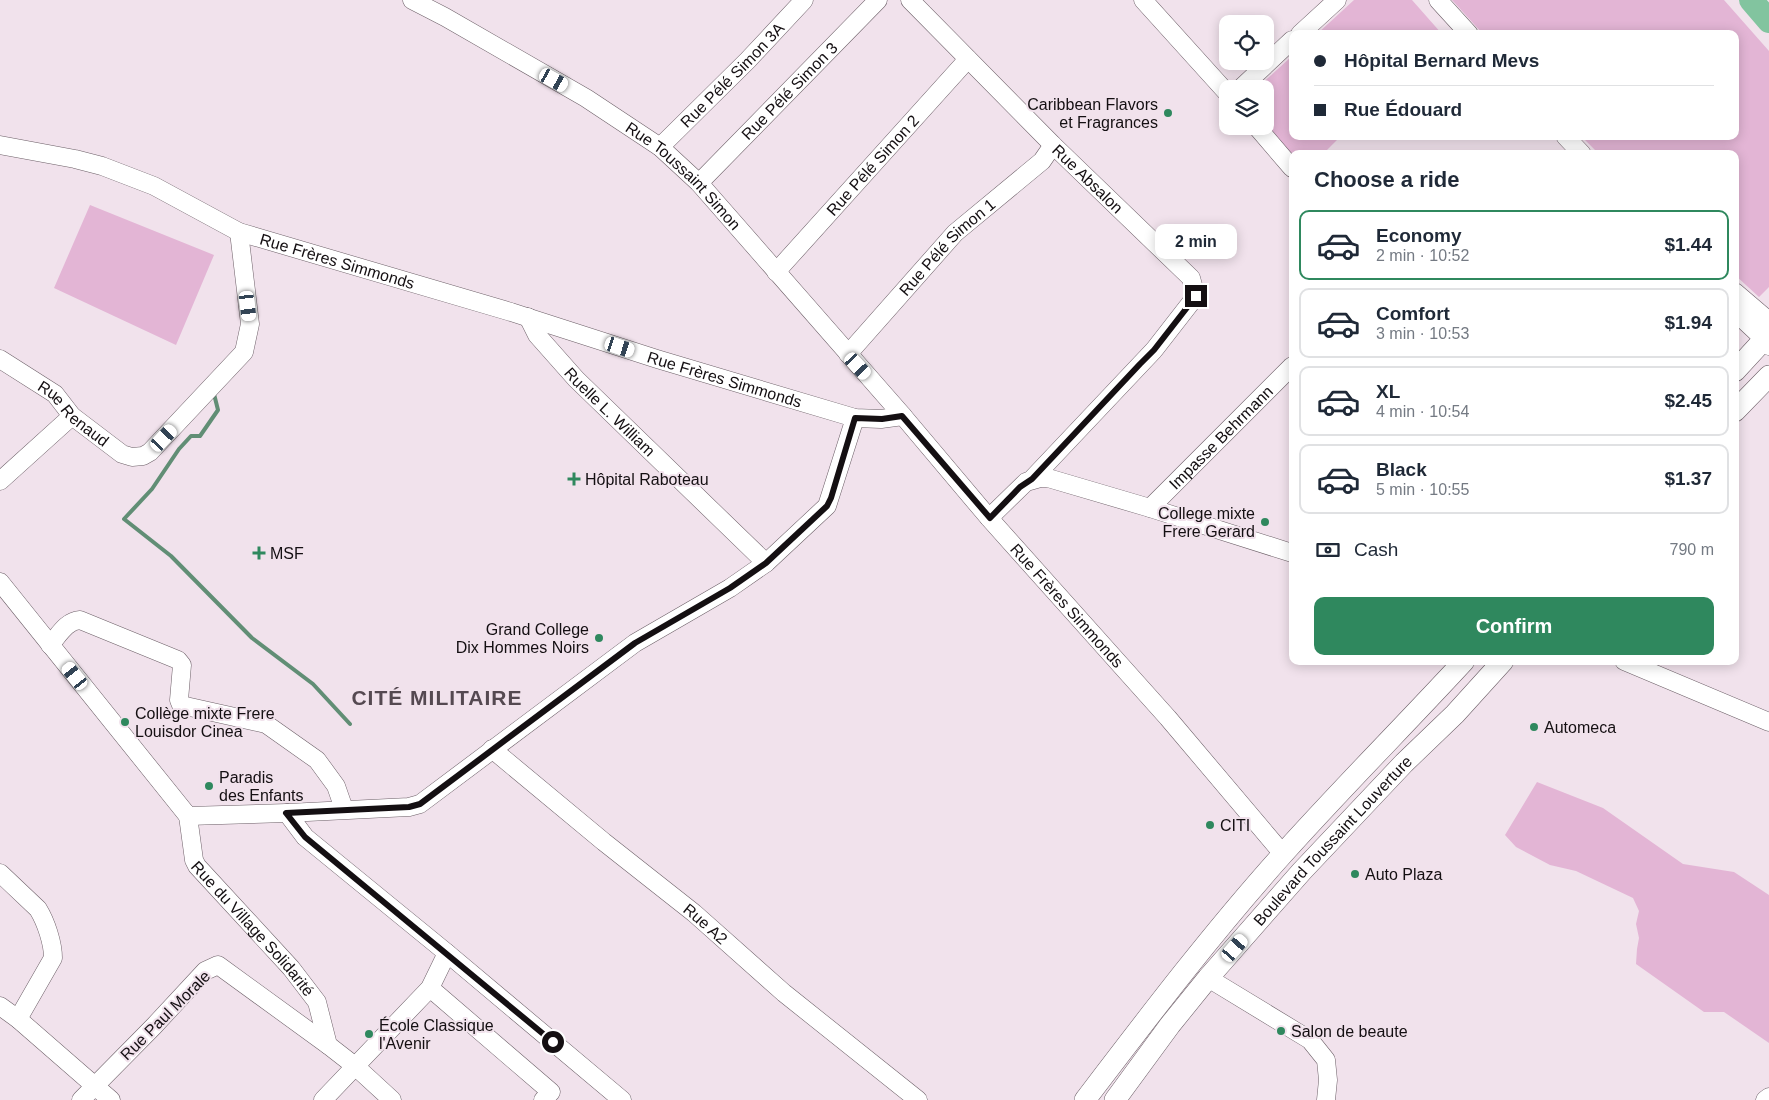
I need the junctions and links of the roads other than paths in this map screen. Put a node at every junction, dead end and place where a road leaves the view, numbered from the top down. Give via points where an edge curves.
1 (412, 0) edge
2 (804, 0) edge
3 (878, 0) edge
4 (910, 0) edge
5 (1143, 0) edge
6 (1337, 0) edge
7 (1438, 0) edge
8 (1304, 30) edge
9 (1465, 30) edge
10 (1289, 43) edge
11 (968, 59) junction
12 (1250, 80) edge
13 (1219, 84) edge
14 (1264, 135) edge
15 (1569, 140) edge
16 (0, 145) edge
17 (1053, 145) junction
18 (660, 147) junction
19 (1578, 150) edge
20 (1289, 164) edge
21 (699, 183) junction
22 (239, 232) junction
23 (776, 272) junction
24 (1739, 297) edge
25 (1739, 315) edge
26 (528, 317) junction
27 (1768, 335) edge
28 (848, 354) junction
29 (0, 359) edge
30 (1739, 366) edge
31 (1289, 369) edge
32 (1769, 376) edge
33 (1739, 407) edge
34 (72, 416) junction
35 (902, 416) junction
36 (855, 418) junction
37 (1032, 479) junction
38 (0, 481) edge
39 (1150, 508) junction
40 (990, 518) junction
41 (1289, 552) edge
42 (766, 563) junction
43 (0, 582) edge
44 (50, 645) junction
45 (1460, 665) edge
46 (1499, 665) edge
47 (1634, 665) edge
48 (1769, 722) edge
49 (492, 749) junction
50 (344, 810) junction
51 (286, 813) junction
52 (188, 816) junction
53 (1283, 854) junction
54 (1302, 871) junction
55 (0, 873) edge
56 (447, 953) junction
57 (1208, 978) junction
58 (430, 988) junction
59 (0, 1006) edge
60 (18, 1019) junction
61 (328, 1044) junction
62 (355, 1066) junction
63 (95, 1087) junction
64 (1769, 1098) edge
65 (80, 1100) edge
66 (111, 1100) edge
67 (323, 1100) edge
68 (392, 1100) edge
69 (544, 1100) edge
70 (622, 1100) edge
71 (918, 1100) edge
72 (1085, 1100) edge
73 (1115, 1100) edge
74 (1326, 1100) edge
75 (1765, 1100) edge

1 - 18 street, Rue Toussaint Simon via 586,98
2 - 18 street, Rue Pélé Simon 3A
3 - 21 street, Rue Pélé Simon 3
4 - 11 street, Rue Absalon
5 - 13 street
6 - 8 street
7 - 9 street
10 - 12 street
11 - 17 street, Rue Absalon
11 - 23 street, Rue Pélé Simon 2
14 - 20 street
15 - 19 street
16 - 22 street, Rue Frères Simmonds via 102,166 154,186
17 - 28 street, Rue Pélé Simon 1 via 1042,160 955,233
17 - 37 street, Rue Absalon via 1191,278 1196,296 1154,350
18 - 21 street, Rue Toussaint Simon
21 - 23 street, Rue Toussaint Simon
22 - 26 street, Rue Frères Simmonds
22 - 34 street, Rue Renaud via 250,324 244,352 143,456 122,454
23 - 28 street, Rue Toussaint Simon
24 - 27 street
25 - 27 street
26 - 36 street, Rue Frères Simmonds
26 - 42 street, Ruelle L. William via 537,335 576,379
27 - 30 main road
28 - 35 street, Rue Toussaint Simon
29 - 34 street, Rue Renaud via 55,394
31 - 39 street, Impasse Behrmann
32 - 33 main road
34 - 38 street
35 - 36 street, Rue Frères Simmonds
35 - 40 street, Rue Frères Simmonds
36 - 42 street via 827,506
37 - 39 street via 1048,478
37 - 40 street
39 - 41 street
40 - 53 street, Rue Frères Simmonds
42 - 49 street via 730,588 635,643
43 - 44 street
44 - 50 street via 68,624 80,620 178,660 182,665 181,705 266,724 317,760 336,786
44 - 52 street
45 - 53 main road, Boulevard Toussaint Louverture
46 - 54 main road, Boulevard Toussaint Louverture
47 - 48 street
49 - 50 street via 420,804
49 - 71 street, Rue A2 via 694,913 784,993
50 - 51 street
51 - 52 street
51 - 56 street via 305,837
52 - 61 street, Rue du Village Solidarité via 197,866 291,968 316,1002
53 - 54 main road
53 - 72 main road, Boulevard Toussaint Louverture via 1173,985
54 - 57 main road, Boulevard Toussaint Louverture
55 - 60 street via 38,909 53,950 53,958
56 - 58 street
56 - 70 street
57 - 73 main road, Boulevard Toussaint Louverture
57 - 74 street via 1310,1040 1326,1060
58 - 62 street
58 - 69 street via 551,1092
59 - 60 street
60 - 63 street
61 - 62 street
61 - 63 street, Rue Paul Morale via 218,964 205,971
62 - 67 street
62 - 68 street
63 - 65 street, Rue Paul Morale
63 - 66 street
64 - 75 street

